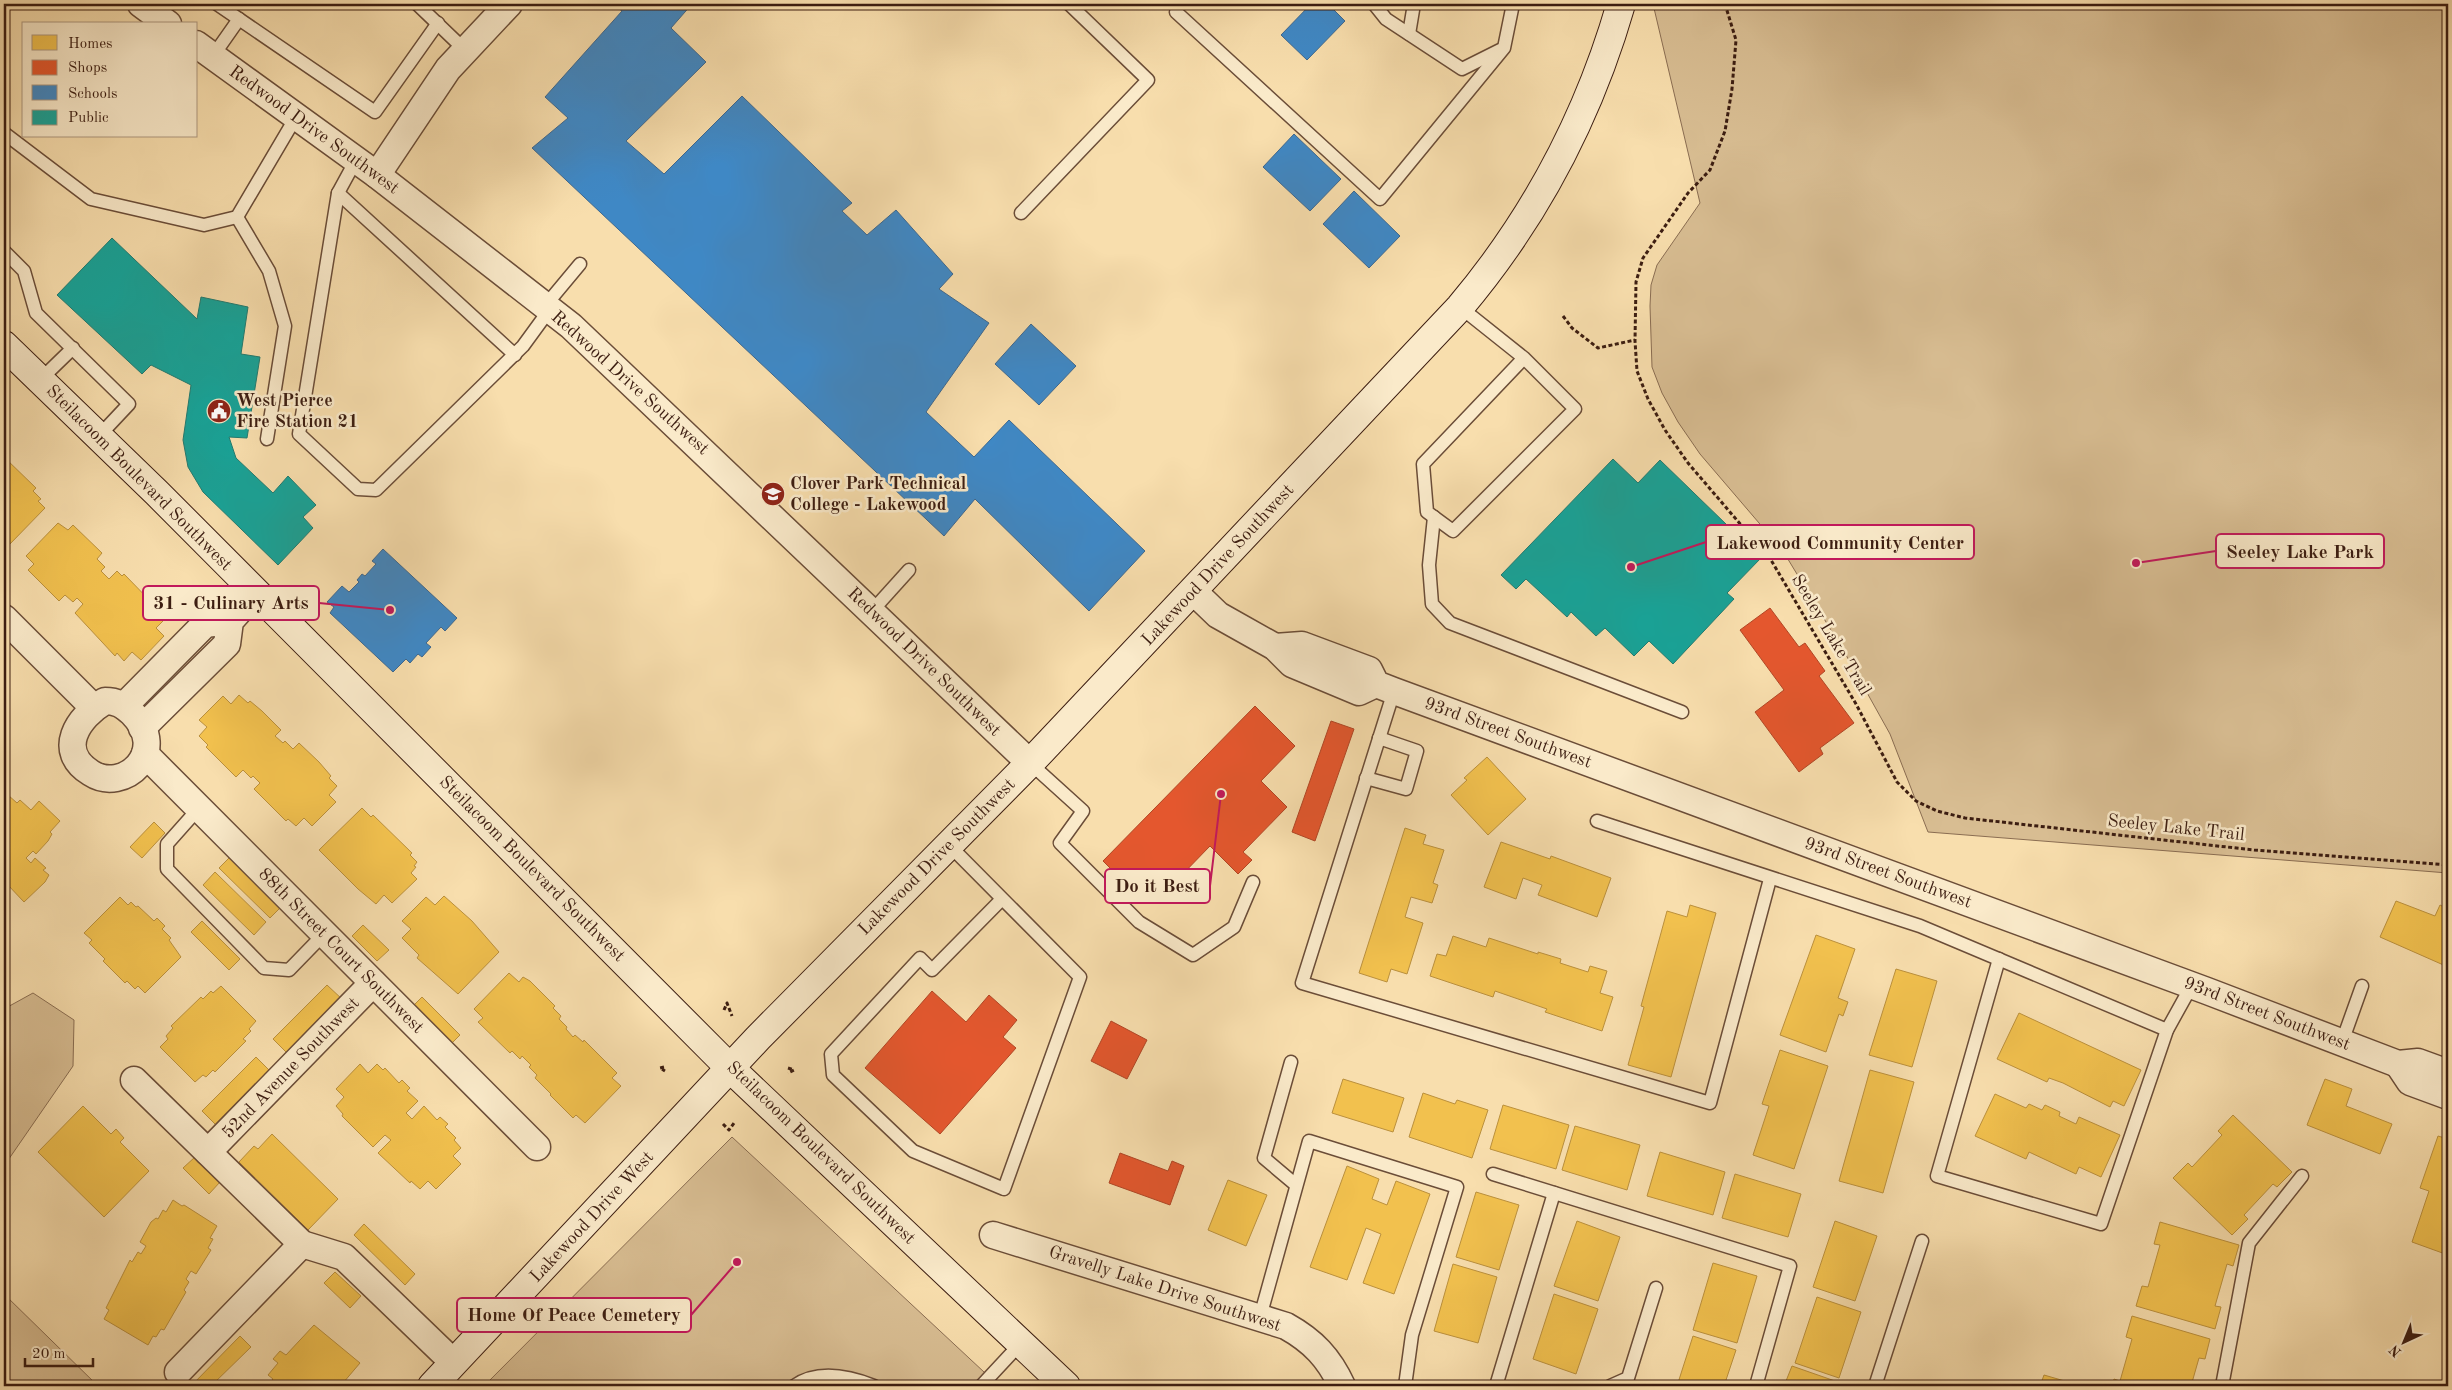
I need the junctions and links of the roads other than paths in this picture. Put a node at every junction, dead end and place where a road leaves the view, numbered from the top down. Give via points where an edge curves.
1 (141, 4) edge
2 (217, 4) edge
3 (417, 4) edge
4 (510, 4) edge
5 (1069, 4) edge
6 (1374, 4) edge
7 (1414, 4) edge
8 (1513, 4) edge
9 (1621, 4) edge
10 (1176, 12) dead end
11 (240, 19) junction
12 (165, 22) edge
13 (438, 23) junction
14 (1409, 34) junction
15 (1504, 48) junction
16 (205, 50) edge
17 (466, 50) junction
18 (296, 117) junction
19 (4, 133) edge
20 (356, 160) junction
21 (377, 175) junction
22 (338, 193) junction
23 (1021, 212) dead end
24 (237, 217) junction
25 (4, 251) edge
26 (580, 264) dead end
27 (1460, 306) junction
28 (548, 307) junction
29 (4, 346) edge
30 (73, 348) junction
31 (515, 355) junction
32 (1524, 358) junction
33 (40, 380) junction
34 (98, 437) junction
35 (267, 439) dead end
36 (1434, 518) junction
37 (909, 570) dead end
38 (1193, 591) junction
39 (255, 592) junction
40 (872, 611) junction
41 (4, 618) edge
42 (230, 621) junction
43 (1385, 687) junction
44 (124, 706) junction
45 (94, 708) junction
46 (1682, 712) dead end
47 (142, 728) junction
48 (1379, 738) junction
49 (145, 754) junction
50 (1030, 763) junction
51 (1366, 778) junction
52 (199, 808) junction
53 (1597, 821) dead end
54 (949, 845) junction
55 (1770, 879) junction
56 (1253, 882) dead end
57 (1002, 899) junction
58 (324, 934) junction
59 (1999, 959) junction
60 (373, 983) junction
61 (2192, 985) junction
62 (2362, 986) dead end
63 (2167, 1030) junction
64 (2342, 1042) junction
65 (1291, 1062) dead end
66 (2398, 1064) junction
67 (731, 1069) junction
68 (2448, 1073) edge
69 (134, 1080) dead end
70 (2448, 1096) edge
71 (537, 1148) dead end
72 (208, 1152) junction
73 (1493, 1174) dead end
74 (2302, 1176) dead end
75 (1296, 1186) junction
76 (1554, 1193) junction
77 (993, 1235) dead end
78 (1922, 1241) dead end
79 (302, 1244) junction
80 (1656, 1288) dead end
81 (1260, 1317) junction
82 (1021, 1343) junction
83 (453, 1362) junction
84 (178, 1372) dead end
85 (432, 1386) edge
86 (794, 1386) edge
87 (874, 1386) edge
88 (981, 1386) edge
89 (1066, 1386) edge
90 (1342, 1386) edge
91 (1405, 1386) edge
92 (1496, 1386) edge
93 (1610, 1386) edge
94 (1756, 1386) edge
95 (1875, 1386) edge
96 (2222, 1386) edge

1 - 12 street
2 - 11 lane
3 - 13 lane
4 - 17 street
5 - 23 lane via 1148,80
6 - 14 lane via 1386,19
7 - 14 lane
8 - 15 lane
9 - 27 main road, Lakewood Drive Southwest via 1596,78 1555,168 1503,252
10 - 15 lane via 1380,199
11 - 13 lane via 375,112
11 - 16 lane
13 - 17 lane
14 - 15 lane via 1462,69
16 - 18 street, Redwood Drive Southwest
17 - 21 street via 448,69
18 - 20 street, Redwood Drive Southwest
18 - 24 lane
19 - 24 lane via 91,199 204,225
20 - 21 street, Redwood Drive Southwest
20 - 22 lane
21 - 28 street, Redwood Drive Southwest
22 - 31 lane
22 - 31 lane via 299,434 358,489 376,490
24 - 35 lane via 269,271 285,326
25 - 30 lane via 24,271 36,312
26 - 28 lane
27 - 32 lane
27 - 38 main road, Lakewood Drive Southwest
28 - 31 lane
28 - 40 street, Redwood Drive Southwest via 640,389
29 - 33 main road, Steilacoom Boulevard Southwest
30 - 33 lane
30 - 34 lane via 129,404
32 - 36 lane via 1423,464 1427,512
32 - 36 lane via 1575,408 1453,531
33 - 34 main road, Steilacoom Boulevard Southwest
34 - 39 main road, Steilacoom Boulevard Southwest
36 - 46 lane via 1429,565 1432,604 1450,623
37 - 40 lane
38 - 43 street via 1218,615 1275,647 1292,664 1359,692
38 - 50 main road, Lakewood Drive Southwest
39 - 42 street
39 - 67 main road, Steilacoom Boulevard Southwest
40 - 50 street, Redwood Drive Southwest
41 - 45 street
42 - 44 street via 205,624
42 - 47 street via 227,644
43 - 48 lane
43 - 61 street, 93rd Street Southwest
44 - 45 street via 105,701
44 - 47 street
45 - 49 street via 75,730 72,740 74,752 84,769 102,779 112,779 133,770
47 - 49 street via 147,736
48 - 51 lane
48 - 51 lane via 1417,751 1406,789
49 - 52 street, 88th Street Court Southwest
50 - 54 main road, Lakewood Drive Southwest
50 - 56 lane via 1083,812 1060,843 1139,922 1193,955 1234,927
51 - 55 lane via 1302,983 1710,1103
52 - 58 street, 88th Street Court Southwest
52 - 58 lane via 167,844 167,869 264,968 289,970
53 - 55 lane
54 - 57 lane
54 - 67 main road, Lakewood Drive Southwest
55 - 59 lane via 1920,926
57 - 57 lane via 1080,977 1004,1189 914,1151 833,1075 831,1054 920,958 932,970
58 - 60 street, 88th Street Court Southwest
59 - 63 lane
59 - 63 lane via 1937,1176 2101,1224
60 - 71 street, 88th Street Court Southwest
60 - 72 street, 52nd Avenue Southwest
61 - 63 lane
61 - 64 street, 93rd Street Southwest
62 - 64 lane
64 - 66 street, 93rd Street Southwest
65 - 75 lane via 1264,1158
66 - 68 street, 93rd Street Southwest via 2418,1062
66 - 70 street via 2410,1082
67 - 82 main road, Steilacoom Boulevard Southwest
67 - 83 main road, Lakewood Drive West
69 - 72 street
72 - 79 street
73 - 76 lane
74 - 96 lane via 2249,1243
75 - 81 lane
75 - 91 lane via 1309,1141 1458,1187 1412,1335
76 - 92 lane
76 - 94 lane via 1790,1266
77 - 81 street, Gravelly Lake Drive Southwest
78 - 95 lane
79 - 83 street via 344,1257
79 - 84 street
80 - 93 lane via 1628,1378
81 - 90 street, Gravelly Lake Drive Southwest via 1286,1326 1317,1347 1336,1372
82 - 88 lane
82 - 89 main road, Steilacoom Boulevard Southwest
83 - 85 main road, Lakewood Drive West
86 - 87 lane via 824,1376 851,1377

